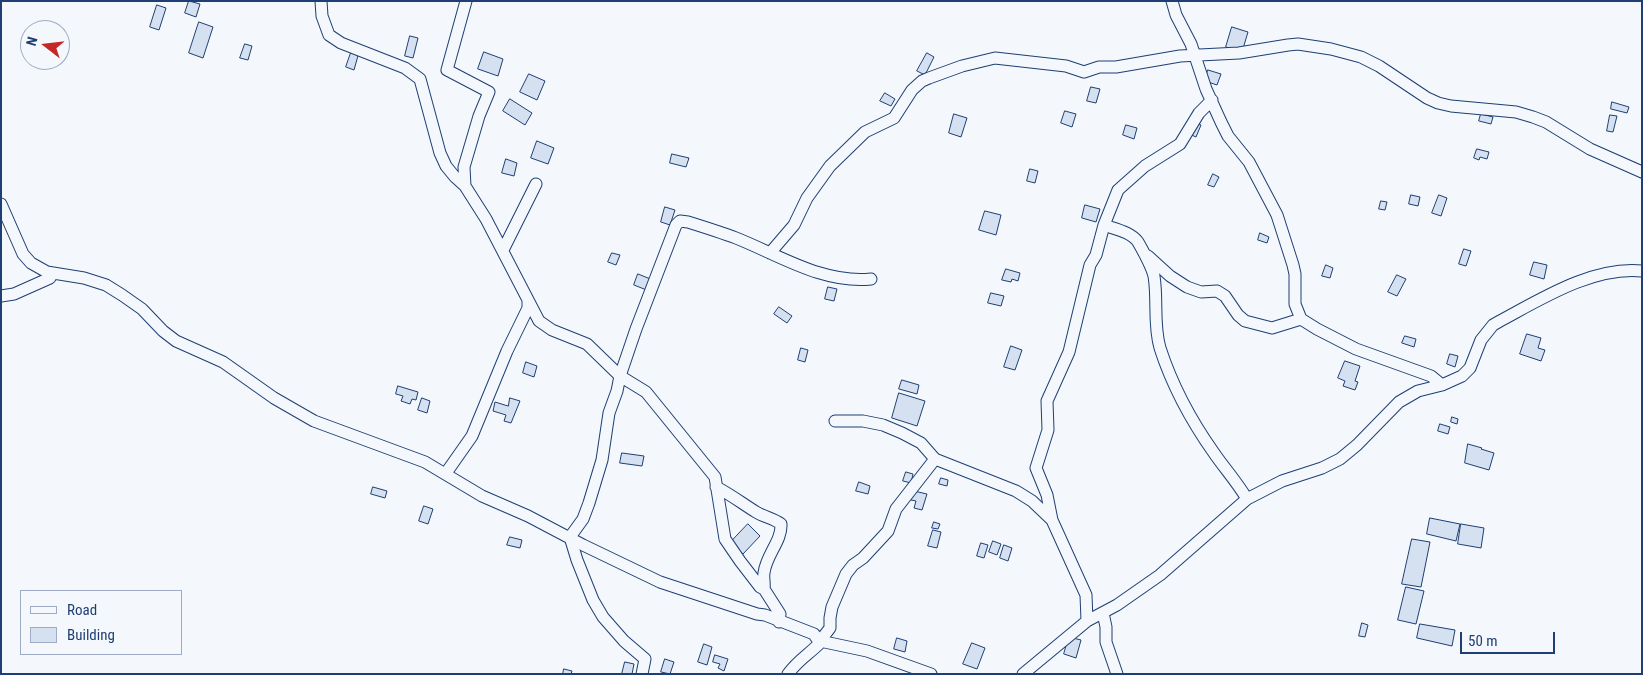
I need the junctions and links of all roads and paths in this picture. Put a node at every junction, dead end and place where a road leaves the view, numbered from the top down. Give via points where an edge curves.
1 (320, 1) edge
2 (466, 1) edge
3 (1172, 1) edge
4 (1196, 55) junction
5 (1212, 100) junction
6 (1642, 172) edge
7 (536, 184) dead end
8 (465, 186) junction
9 (1, 204) edge
10 (1104, 225) junction
11 (1141, 249) junction
12 (503, 250) junction
13 (770, 253) junction
14 (1642, 271) edge
15 (47, 272) junction
16 (871, 279) dead end
17 (1, 296) edge
18 (528, 300) junction
19 (1301, 319) junction
20 (620, 376) junction
21 (1442, 385) junction
22 (835, 420) dead end
23 (935, 459) junction
24 (446, 473) junction
25 (716, 487) junction
26 (1247, 499) junction
27 (1052, 520) junction
28 (570, 537) junction
29 (764, 589) junction
30 (1103, 613) junction
31 (1087, 621) junction
32 (779, 622) junction
33 (817, 638) junction
34 (642, 674) edge
35 (788, 674) edge
36 (931, 674) edge
37 (1023, 674) edge
38 (1117, 674) edge

1 - 8 street via 329,35 341,43 406,68 420,79 440,153 446,166
2 - 8 street via 447,70 489,92 464,167
3 - 4 street
4 - 5 street
4 - 6 street via 1239,53 1288,45 1331,48 1379,66 1438,103 1533,117 1590,150
4 - 13 street via 1099,67 1084,72 1066,66 995,58 962,66 922,82 912,90 894,118 865,132 830,166 811,191 794,225
5 - 10 street via 1199,113 1180,144 1146,166 1118,190
5 - 19 street via 1228,136 1249,162 1277,215 1293,265 1295,304
7 - 12 street
8 - 12 street
9 - 15 street via 24,254 31,263
10 - 11 street via 1132,236
10 - 27 street via 1090,265 1069,352 1047,401 1048,430 1036,468 1047,495
11 - 19 street via 1187,287 1201,292 1217,291 1225,296 1245,321 1272,328
11 - 26 street via 1154,275 1155,321 1167,366 1206,441
12 - 18 street
13 - 16 street via 838,278
13 - 20 street via 688,222 676,225
14 - 21 street via 1610,272 1585,280 1500,321 1481,340 1470,368 1456,380
15 - 17 street via 50,278 14,294
15 - 24 street via 84,278 106,286 142,309 176,341 223,362 314,421 425,462
18 - 20 street via 545,326 587,344
18 - 24 street via 528,308 472,436
19 - 21 street via 1356,349 1431,376
20 - 25 street via 646,392 715,477
20 - 28 street via 589,504 583,520
21 - 26 street via 1399,402 1340,459 1282,481
22 - 23 street via 882,425 921,443
23 - 27 street via 1016,491
23 - 33 street via 896,509 888,531 846,574 832,607 830,628
24 - 28 street via 482,496
25 - 29 street via 725,539
25 - 29 street via 781,524 782,532 764,574
26 - 30 street via 1160,575
27 - 31 street via 1086,595
28 - 32 street via 660,582
28 - 34 street via 593,600 603,617 645,659
29 - 32 street via 780,614
30 - 31 street
30 - 38 street via 1106,642
31 - 37 street
32 - 33 street
33 - 35 street via 820,643
33 - 36 street via 867,651

